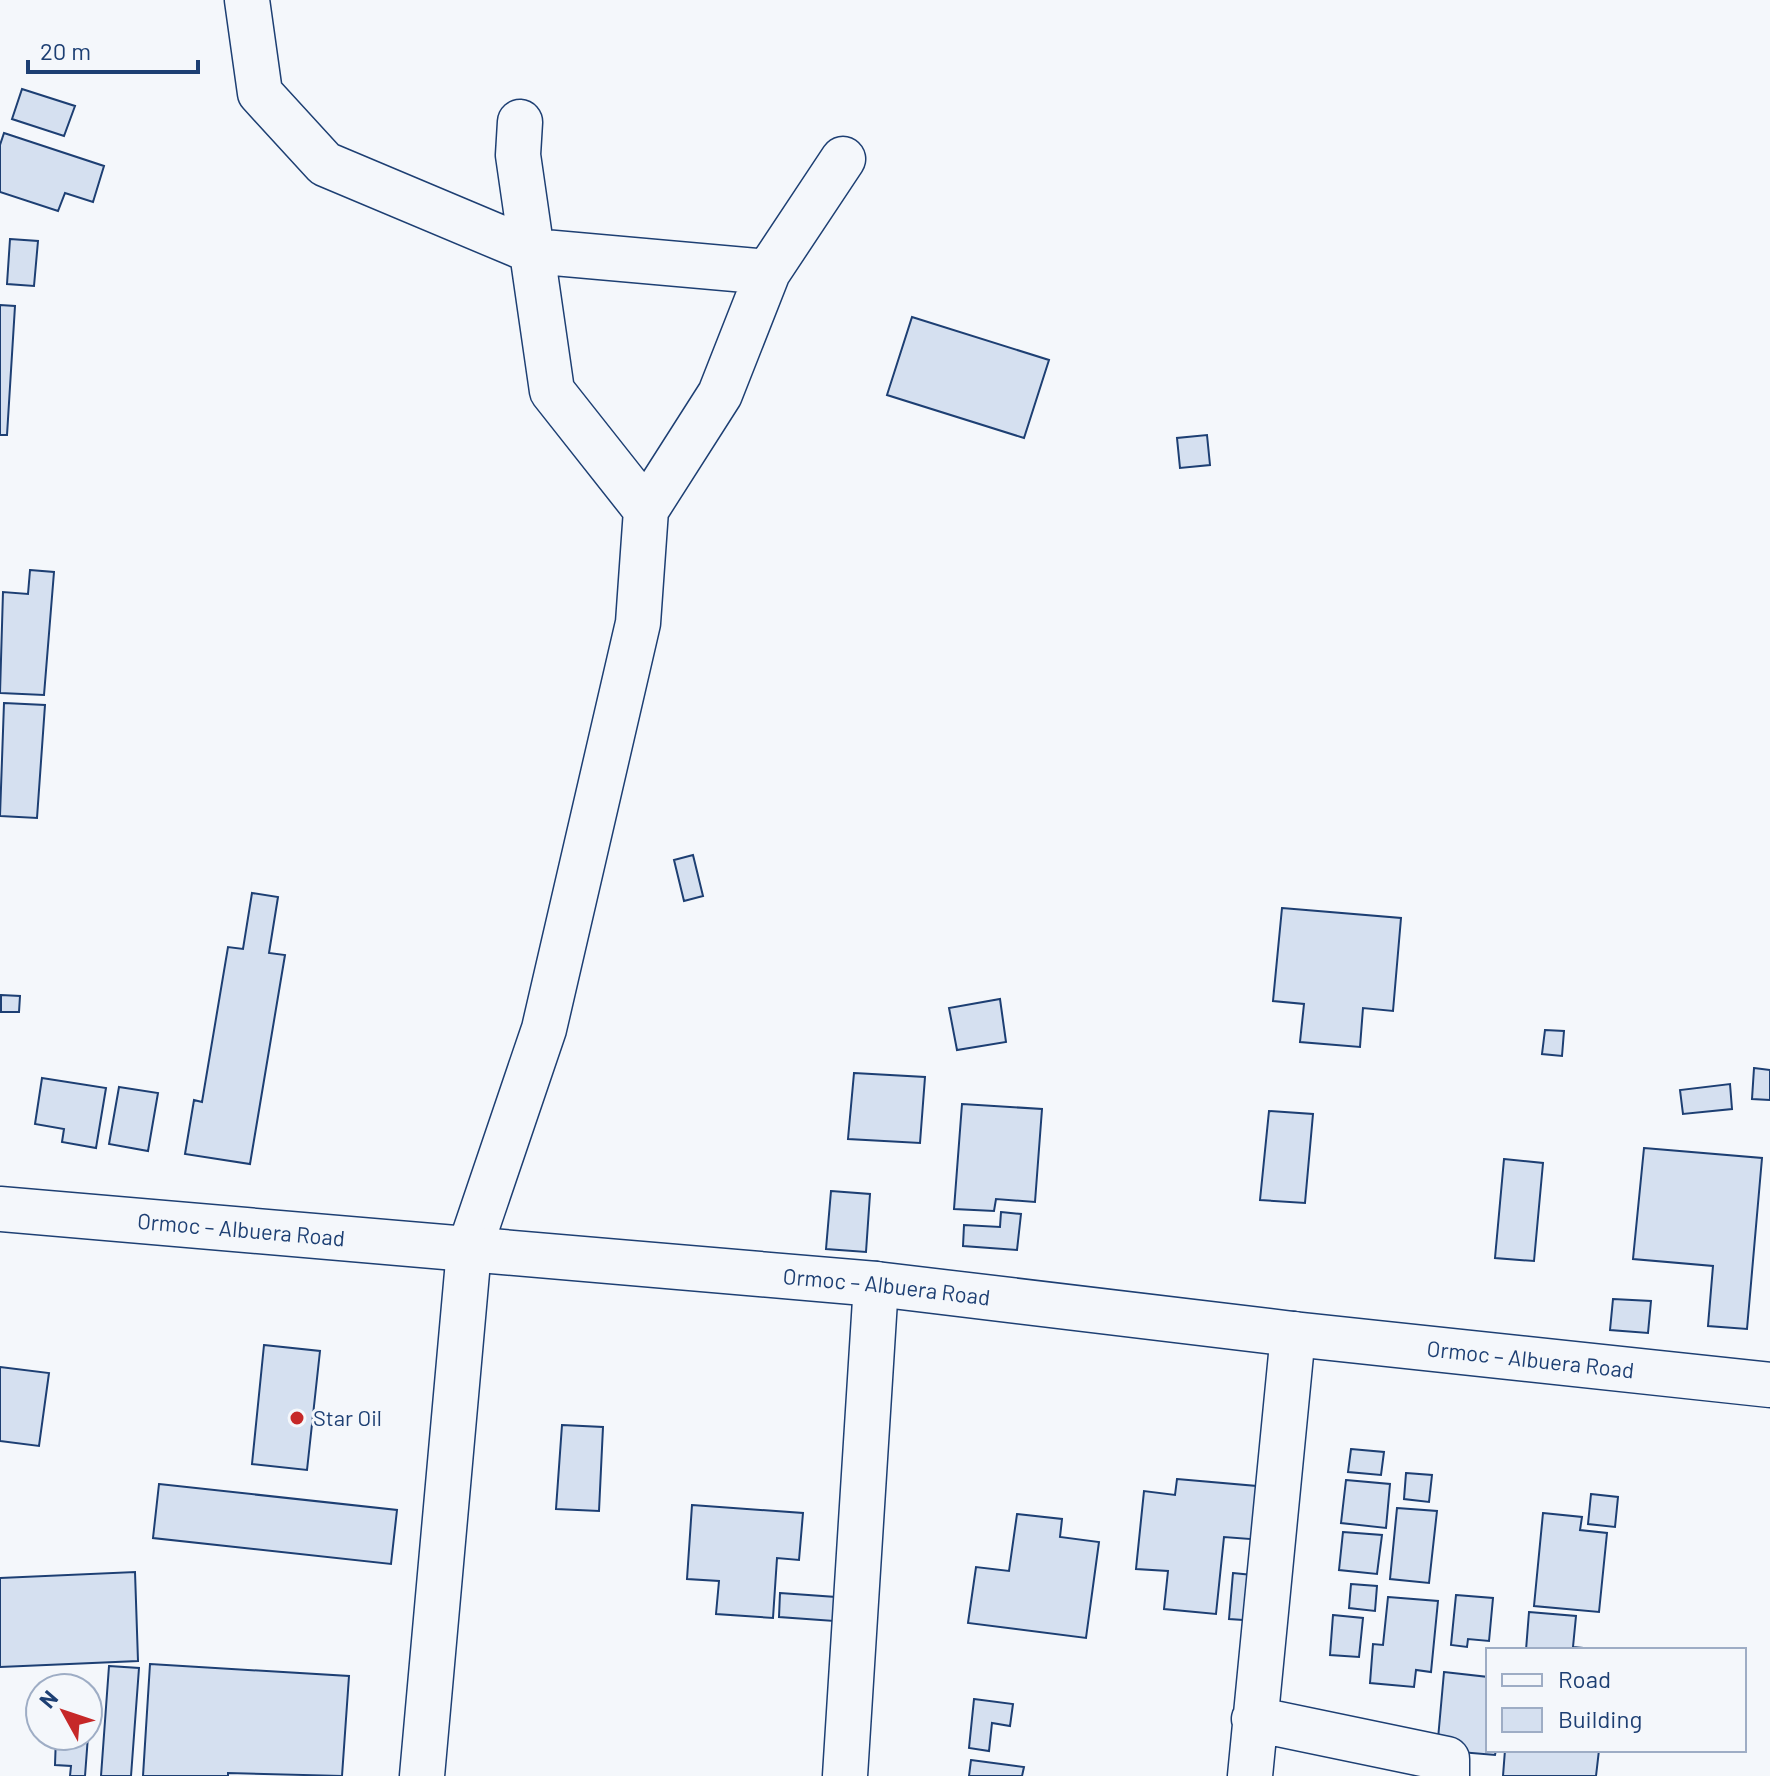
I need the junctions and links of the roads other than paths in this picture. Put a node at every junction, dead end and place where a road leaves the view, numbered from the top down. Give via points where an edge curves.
1 (247, 0) edge
2 (520, 122) dead end
3 (843, 159) dead end
4 (532, 251) junction
5 (768, 272) junction
6 (646, 510) junction
7 (0, 1209) edge
8 (469, 1250) junction
9 (876, 1284) junction
10 (1293, 1334) junction
11 (1770, 1385) edge
12 (1254, 1719) junction
13 (422, 1776) edge
14 (845, 1776) edge
15 (1250, 1776) edge
16 (1447, 1776) edge

1 - 4 main road via 260,93 325,164
2 - 4 main road via 518,155
3 - 5 main road
4 - 5 main road
4 - 6 main road via 552,391
5 - 6 main road via 720,394
6 - 8 main road via 638,623 547,1014
7 - 8 main road, Ormoc – Albuera Road
8 - 9 main road, Ormoc – Albuera Road
8 - 13 main road
9 - 10 main road, Ormoc – Albuera Road
9 - 14 main road
10 - 11 main road, Ormoc – Albuera Road
10 - 12 main road
12 - 15 main road
12 - 16 main road via 1447,1759

